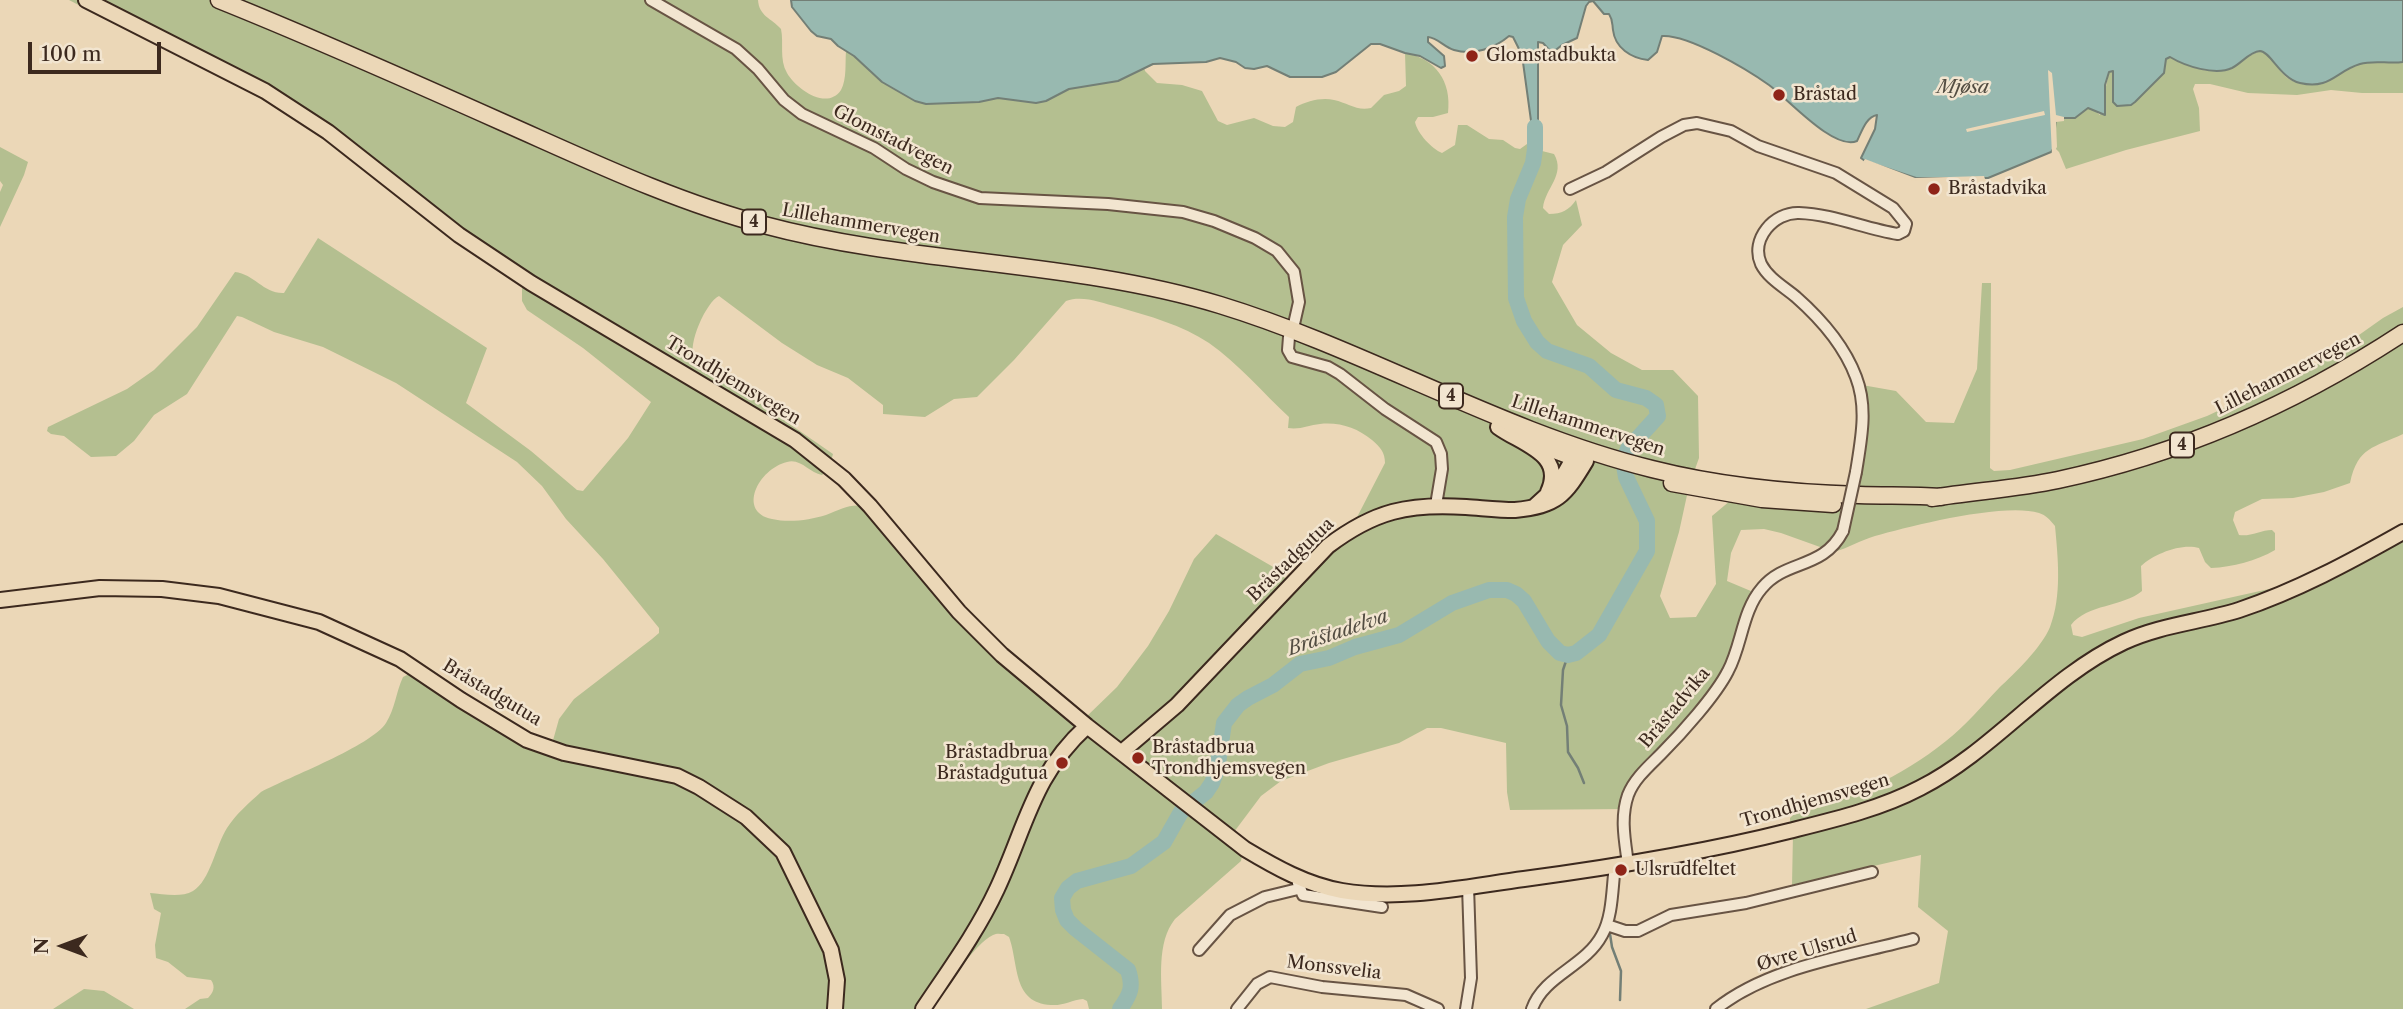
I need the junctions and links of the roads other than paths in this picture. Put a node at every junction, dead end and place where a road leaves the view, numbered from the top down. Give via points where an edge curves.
1 (86, 0) edge
2 (219, 0) edge
3 (651, 0) edge
4 (1570, 189) dead end
5 (1294, 324) dead end
6 (2403, 333) edge
7 (1289, 337) dead end
8 (1320, 342) junction
9 (1498, 428) junction
10 (1590, 458) junction
11 (1548, 493) junction
12 (1436, 505) junction
13 (1535, 506) junction
14 (2403, 532) edge
15 (0, 600) edge
16 (1087, 726) junction
17 (1123, 751) junction
18 (1622, 865) junction
19 (1872, 872) dead end
20 (1298, 883) junction
21 (1468, 886) junction
22 (1382, 907) dead end
23 (1606, 925) junction
24 (1913, 939) dead end
25 (1199, 950) dead end
26 (835, 1009) edge
27 (923, 1009) edge
28 (1237, 1009) edge
29 (1437, 1009) edge
30 (1466, 1009) edge
31 (1532, 1009) edge
32 (1716, 1009) edge

1 - 16 main road, Trondhjemsvegen via 265,91 328,132 459,235 531,283 795,440 870,506 982,637
2 - 8 highway, Lillehammervegen / 4 via 638,181 727,214 865,248 1140,286 1226,307
3 - 5 street, Glomstadvegen via 736,49 802,114 933,182 980,198 1183,212 1238,230 1277,251 1294,272 1299,302
4 - 18 street, Bråstadvika, bridge via 1661,137 1697,123 1731,131 1758,146 1836,173 1899,214 1906,224 1905,231 1898,234 1795,212 1770,224 1760,241 1761,263 1769,275 1821,320 1856,375 1863,413 1843,531 1829,552 1782,573 1761,589 1724,680 1629,792
6 - 10 highway, Lillehammervegen / 4 via 2323,382 2189,443 2008,490 1941,497 1813,492 1671,478
7 - 12 street via 1292,357 1340,374 1436,442 1442,468
8 - 9 highway, Lillehammervegen / 4
8 - 10 highway, Lillehammervegen / 4
9 - 10 highway, Lillehammervegen / 4
9 - 11 main road via 1542,454 1551,470
10 - 11 main road
10 - 13 main road, Bråstadgutua via 1569,489 1552,503
11 - 13 main road
12 - 13 main road, Bråstadgutua via 1507,510
12 - 17 main road, Bråstadgutua via 1372,517 1328,546 1162,720
14 - 18 main road, Trondhjemsvegen via 2277,597 2155,631 2108,650 2072,674 1974,756 1918,790 1822,823
15 - 26 main road, Bråstadgutua via 100,588 219,596 318,622 400,659 527,740 564,753 677,776 746,817 783,852 831,950 837,980
16 - 17 main road, Trondhjemsvegen
16 - 27 main road via 1049,769 1030,803 987,910
17 - 20 main road, Trondhjemsvegen via 1224,833
18 - 21 main road, Trondhjemsvegen
18 - 23 street, Bråstadvika
19 - 23 street via 1746,903 1671,915 1638,931
20 - 21 main road, Trondhjemsvegen via 1383,894
20 - 22 street, Trondhjemsvegen via 1303,895
20 - 25 street via 1230,915
21 - 30 street via 1471,978
23 - 31 street via 1591,952 1545,986
24 - 32 street, Øvre Ulsrud via 1768,979
28 - 29 street, Monssvelia via 1256,984 1270,977 1406,995

